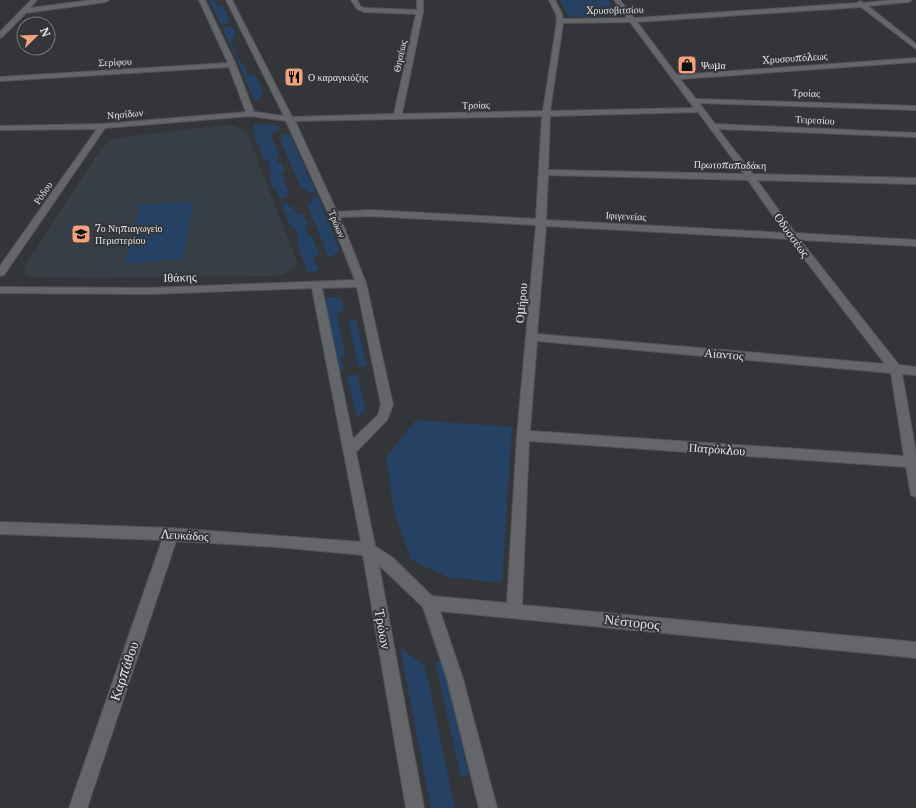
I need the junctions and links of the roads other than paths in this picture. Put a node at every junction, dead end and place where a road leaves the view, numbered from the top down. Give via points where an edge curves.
1 (34, 0) edge
2 (106, 0) edge
3 (202, 0) edge
4 (229, 0) edge
5 (354, 0) edge
6 (420, 0) edge
7 (552, 0) edge
8 (618, 0) edge
9 (856, 0) edge
10 (909, 0) edge
11 (863, 5) junction
12 (23, 11) junction
13 (420, 12) junction
14 (632, 20) junction
15 (560, 21) junction
16 (0, 36) edge
17 (916, 47) edge
18 (916, 60) edge
19 (232, 65) junction
20 (674, 77) junction
21 (0, 79) edge
22 (694, 101) junction
23 (916, 108) edge
24 (701, 110) junction
25 (252, 114) junction
26 (546, 114) junction
27 (397, 117) junction
28 (290, 119) junction
29 (104, 126) junction
30 (712, 126) junction
31 (0, 128) edge
32 (916, 135) edge
33 (543, 172) junction
34 (750, 176) junction
35 (916, 181) edge
36 (334, 215) junction
37 (541, 223) junction
38 (792, 236) junction
39 (916, 243) edge
40 (0, 273) edge
41 (361, 283) junction
42 (316, 284) junction
43 (0, 290) edge
44 (531, 337) junction
45 (896, 370) junction
46 (916, 371) edge
47 (523, 436) junction
48 (349, 451) junction
49 (911, 462) junction
50 (916, 491) edge
51 (0, 528) edge
52 (171, 534) junction
53 (369, 549) junction
54 (429, 603) junction
55 (514, 610) junction
56 (916, 650) edge
57 (78, 808) edge
58 (415, 808) edge
59 (488, 808) edge

1 - 12 street
2 - 12 street
3 - 19 street
4 - 28 street, Τρώων
5 - 13 street via 359,8 364,10
6 - 13 street, Θησέως
7 - 15 street, Ομήρου
8 - 14 street, Οδυσσέως
9 - 11 street
10 - 11 street, Χρυσοβιτσίου
11 - 14 street, Χρυσοβιτσίου
11 - 17 street
12 - 16 street
13 - 27 street, Θησέως
14 - 15 street, Χρυσοβιτσίου
14 - 20 street, Οδυσσέως
15 - 26 street, Ομήρου
18 - 20 street, Χρυσουπόλεως
19 - 21 street, Σερίφου
19 - 25 street
20 - 22 street, Οδυσσέως
22 - 23 street, Τροίας
22 - 24 street, Οδυσσέως
24 - 26 street, Τροίας
24 - 30 street, Οδυσσέως
25 - 28 street, Τροίας
25 - 29 street, Νησίδων
26 - 27 street, Τροίας
26 - 33 street, Ομήρου
27 - 28 street, Τροίας
28 - 36 street, Τρώων
29 - 31 street, Νησίδων
29 - 40 street, Ρόδου
30 - 32 street, Τειρεσίου
30 - 34 street, Οδυσσέως
33 - 34 street, Πρωτοπαπαδάκη
33 - 37 street, Ομήρου
34 - 35 street, Πρωτοπαπαδάκη
34 - 38 street, Οδυσσέως
36 - 37 street, Ιφιγενείας via 369,213
36 - 41 street, Τρώων
37 - 38 street, Ιφιγενείας
37 - 44 street, Ομήρου
38 - 39 street, Ιφιγενείας
38 - 45 street, Οδυσσέως
41 - 42 street, Ιθάκης
41 - 48 street, Τρώων via 387,405 383,417
42 - 43 street, Ιθάκης via 150,291
42 - 48 street, Τρώων
44 - 45 street, Αίαντος
44 - 47 street, Ομήρου
45 - 46 street, Αίαντος
45 - 49 street, Οδυσσέως
47 - 49 street, Πατρόκλου
47 - 55 street, Ομήρου
48 - 53 street, Τρώων
49 - 50 street, Οδυσσέως
51 - 52 street, Λευκάδος
52 - 53 street, Λευκάδος via 305,542
52 - 57 street, Καρπάθου
53 - 54 street via 388,563
53 - 58 street, Τρώων
54 - 55 street, Νέστορος
54 - 59 street via 442,634 456,681
55 - 56 street, Νέστορος

